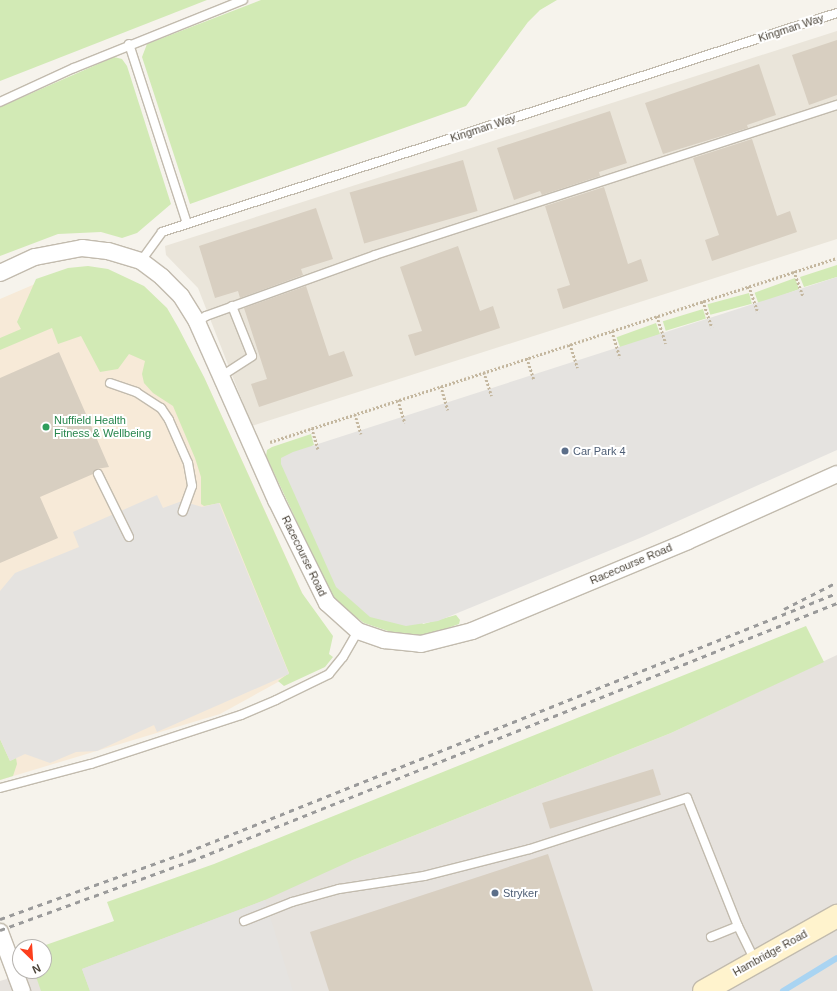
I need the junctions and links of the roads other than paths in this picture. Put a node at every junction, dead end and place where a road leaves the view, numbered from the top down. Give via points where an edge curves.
1 (243, 0) edge
2 (837, 13) edge
3 (130, 44) junction
4 (0, 102) edge
5 (837, 105) edge
6 (187, 224) junction
7 (140, 261) junction
8 (0, 273) edge
9 (232, 306) junction
10 (197, 322) junction
11 (220, 377) junction
12 (110, 383) dead end
13 (98, 474) dead end
14 (837, 474) edge
15 (183, 511) dead end
16 (129, 537) dead end
17 (358, 631) junction
18 (0, 788) edge
19 (837, 916) edge
20 (244, 921) dead end
21 (738, 926) junction
22 (0, 932) edge
23 (711, 937) dead end
24 (756, 961) junction
25 (22, 991) edge
26 (704, 991) edge

1 - 3 lane
2 - 6 lane, Kingman Way
3 - 4 lane
3 - 6 lane
5 - 9 lane via 375,255
6 - 7 lane, Kingman Way via 162,232
7 - 8 street, Racecourse Road via 108,251 82,248 35,257
7 - 10 street, Racecourse Road via 181,296
9 - 10 lane
9 - 11 lane via 252,356
10 - 11 street, Racecourse Road
11 - 17 street, Racecourse Road via 318,588 327,603
12 - 15 lane via 136,392 161,408 169,420 188,463 192,486
13 - 16 lane
14 - 17 street, Racecourse Road via 688,541 472,631 421,644 384,640
17 - 18 lane via 329,674 276,700 242,714 91,764
19 - 24 main road, Hambridge Road
20 - 21 lane via 292,902 339,889 424,876 530,849 687,798
21 - 23 lane
21 - 24 lane
22 - 25 street
24 - 26 main road, Hambridge Road

